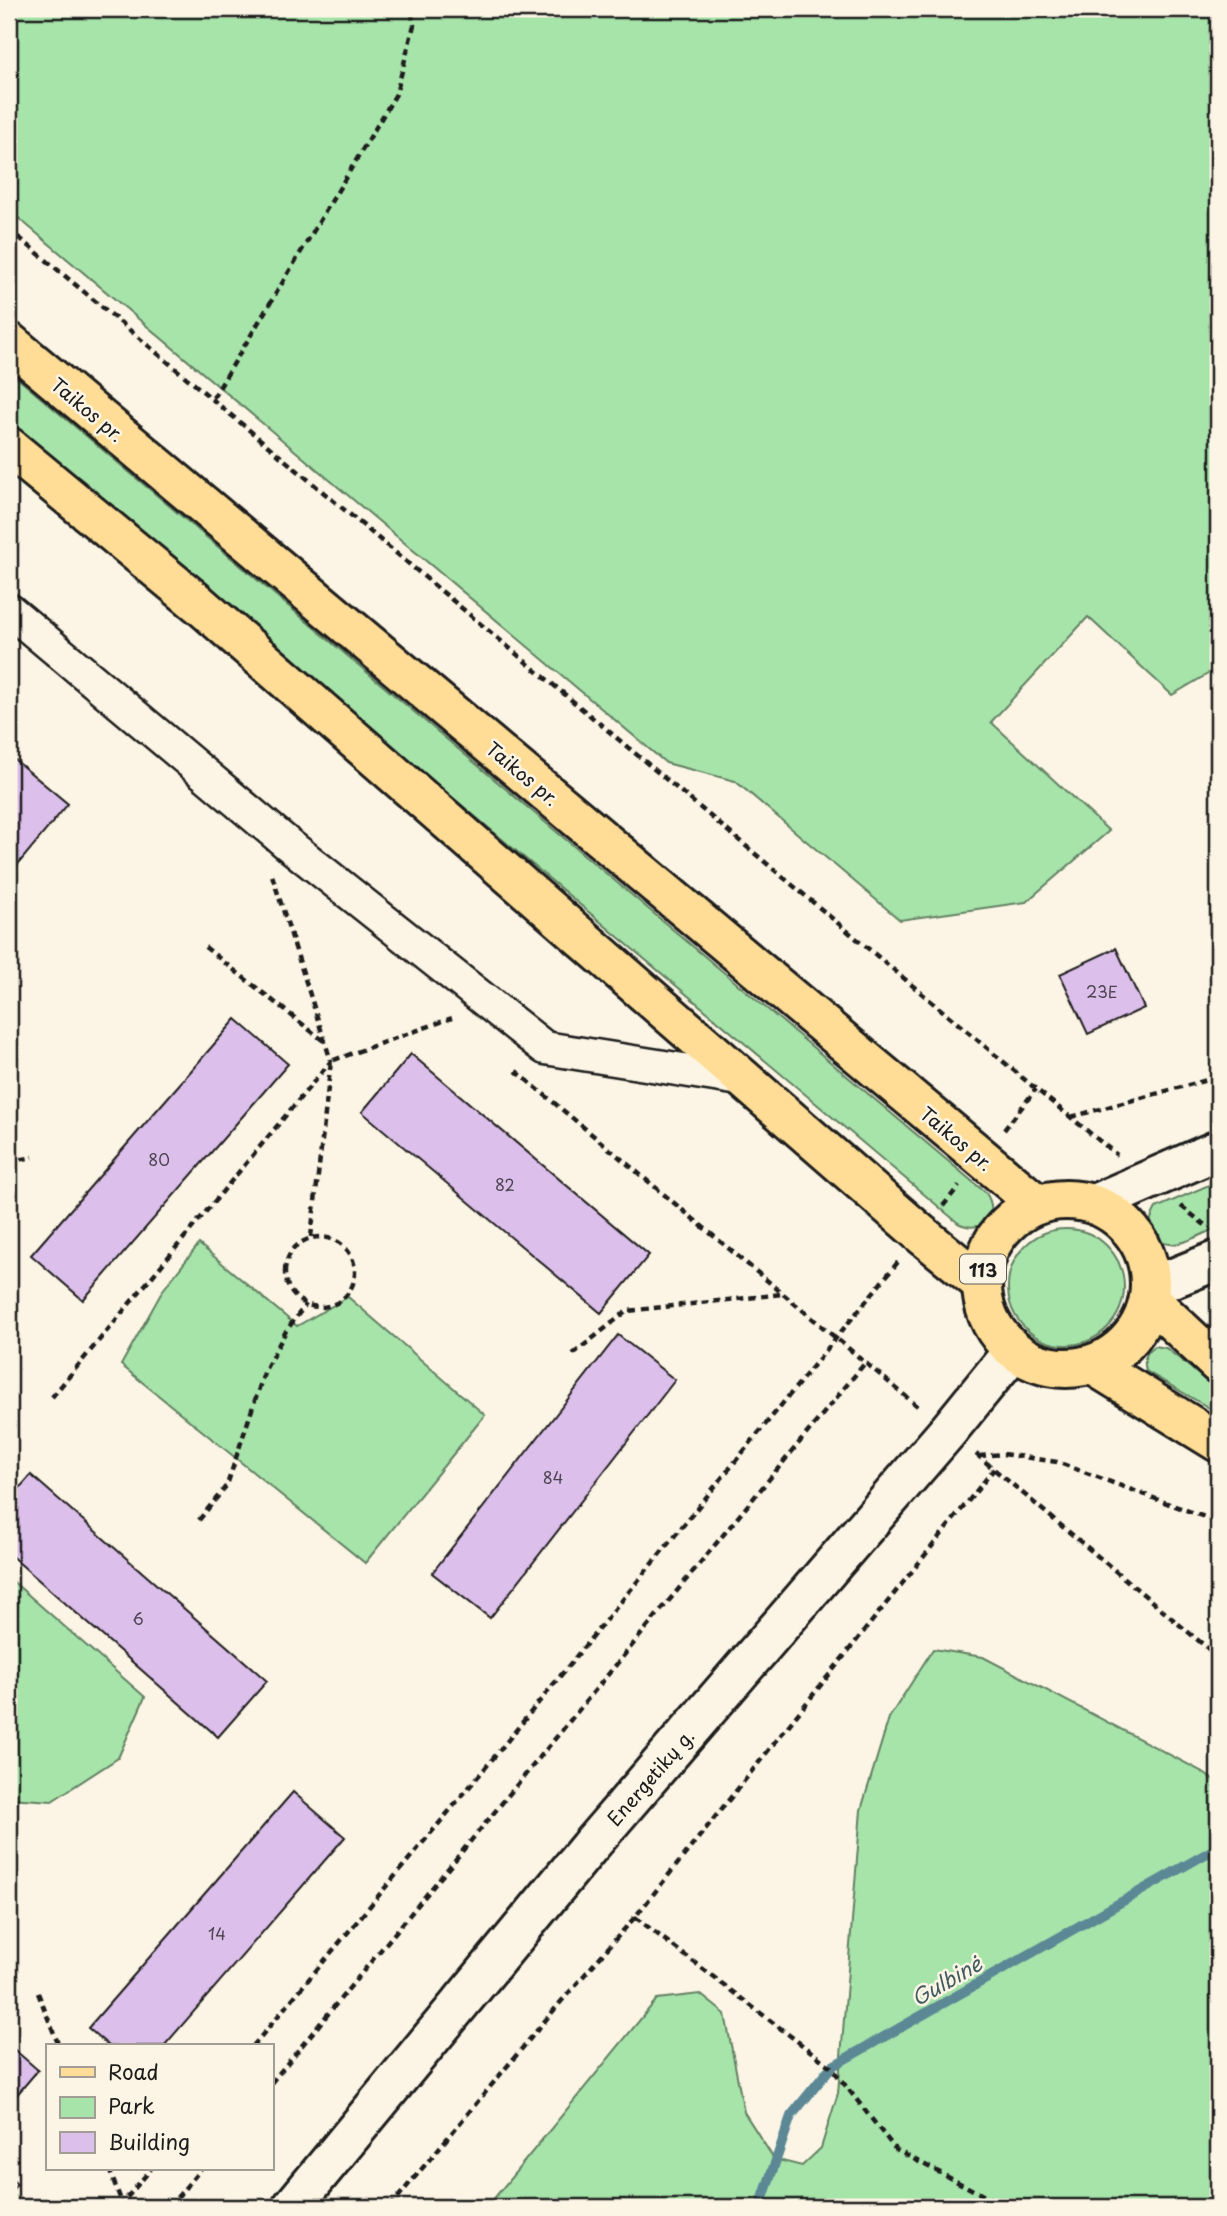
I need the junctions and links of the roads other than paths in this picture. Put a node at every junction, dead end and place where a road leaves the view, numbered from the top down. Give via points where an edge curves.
1 (9, 342) edge
2 (9, 447) edge
3 (9, 610) edge
4 (746, 1080) junction
5 (1218, 1150) edge
6 (1037, 1204) junction
7 (1094, 1204) junction
8 (1218, 1260) edge
9 (981, 1283) junction
10 (1150, 1294) junction
11 (1013, 1351) junction
12 (1218, 1364) edge
13 (1093, 1365) junction
14 (1218, 1442) edge
15 (292, 2207) edge

1 - 6 main road, Taikos pr.
2 - 4 main road via 210,613
3 - 4 street via 289,845 545,1048
4 - 9 main road
5 - 7 street
6 - 7 main road, 113 via 1065,1199
6 - 9 main road, 113 via 1014,1217 996,1235 985,1258
7 - 10 main road, 113 via 1118,1217 1136,1236 1148,1260
8 - 10 street
9 - 11 main road, 113 via 985,1309 996,1332
10 - 12 main road
10 - 13 main road, 113 via 1139,1328 1119,1351
11 - 13 main road, 113 via 1038,1365 1065,1369
11 - 15 street, Energetikų g. via 589,1847
13 - 14 main road

